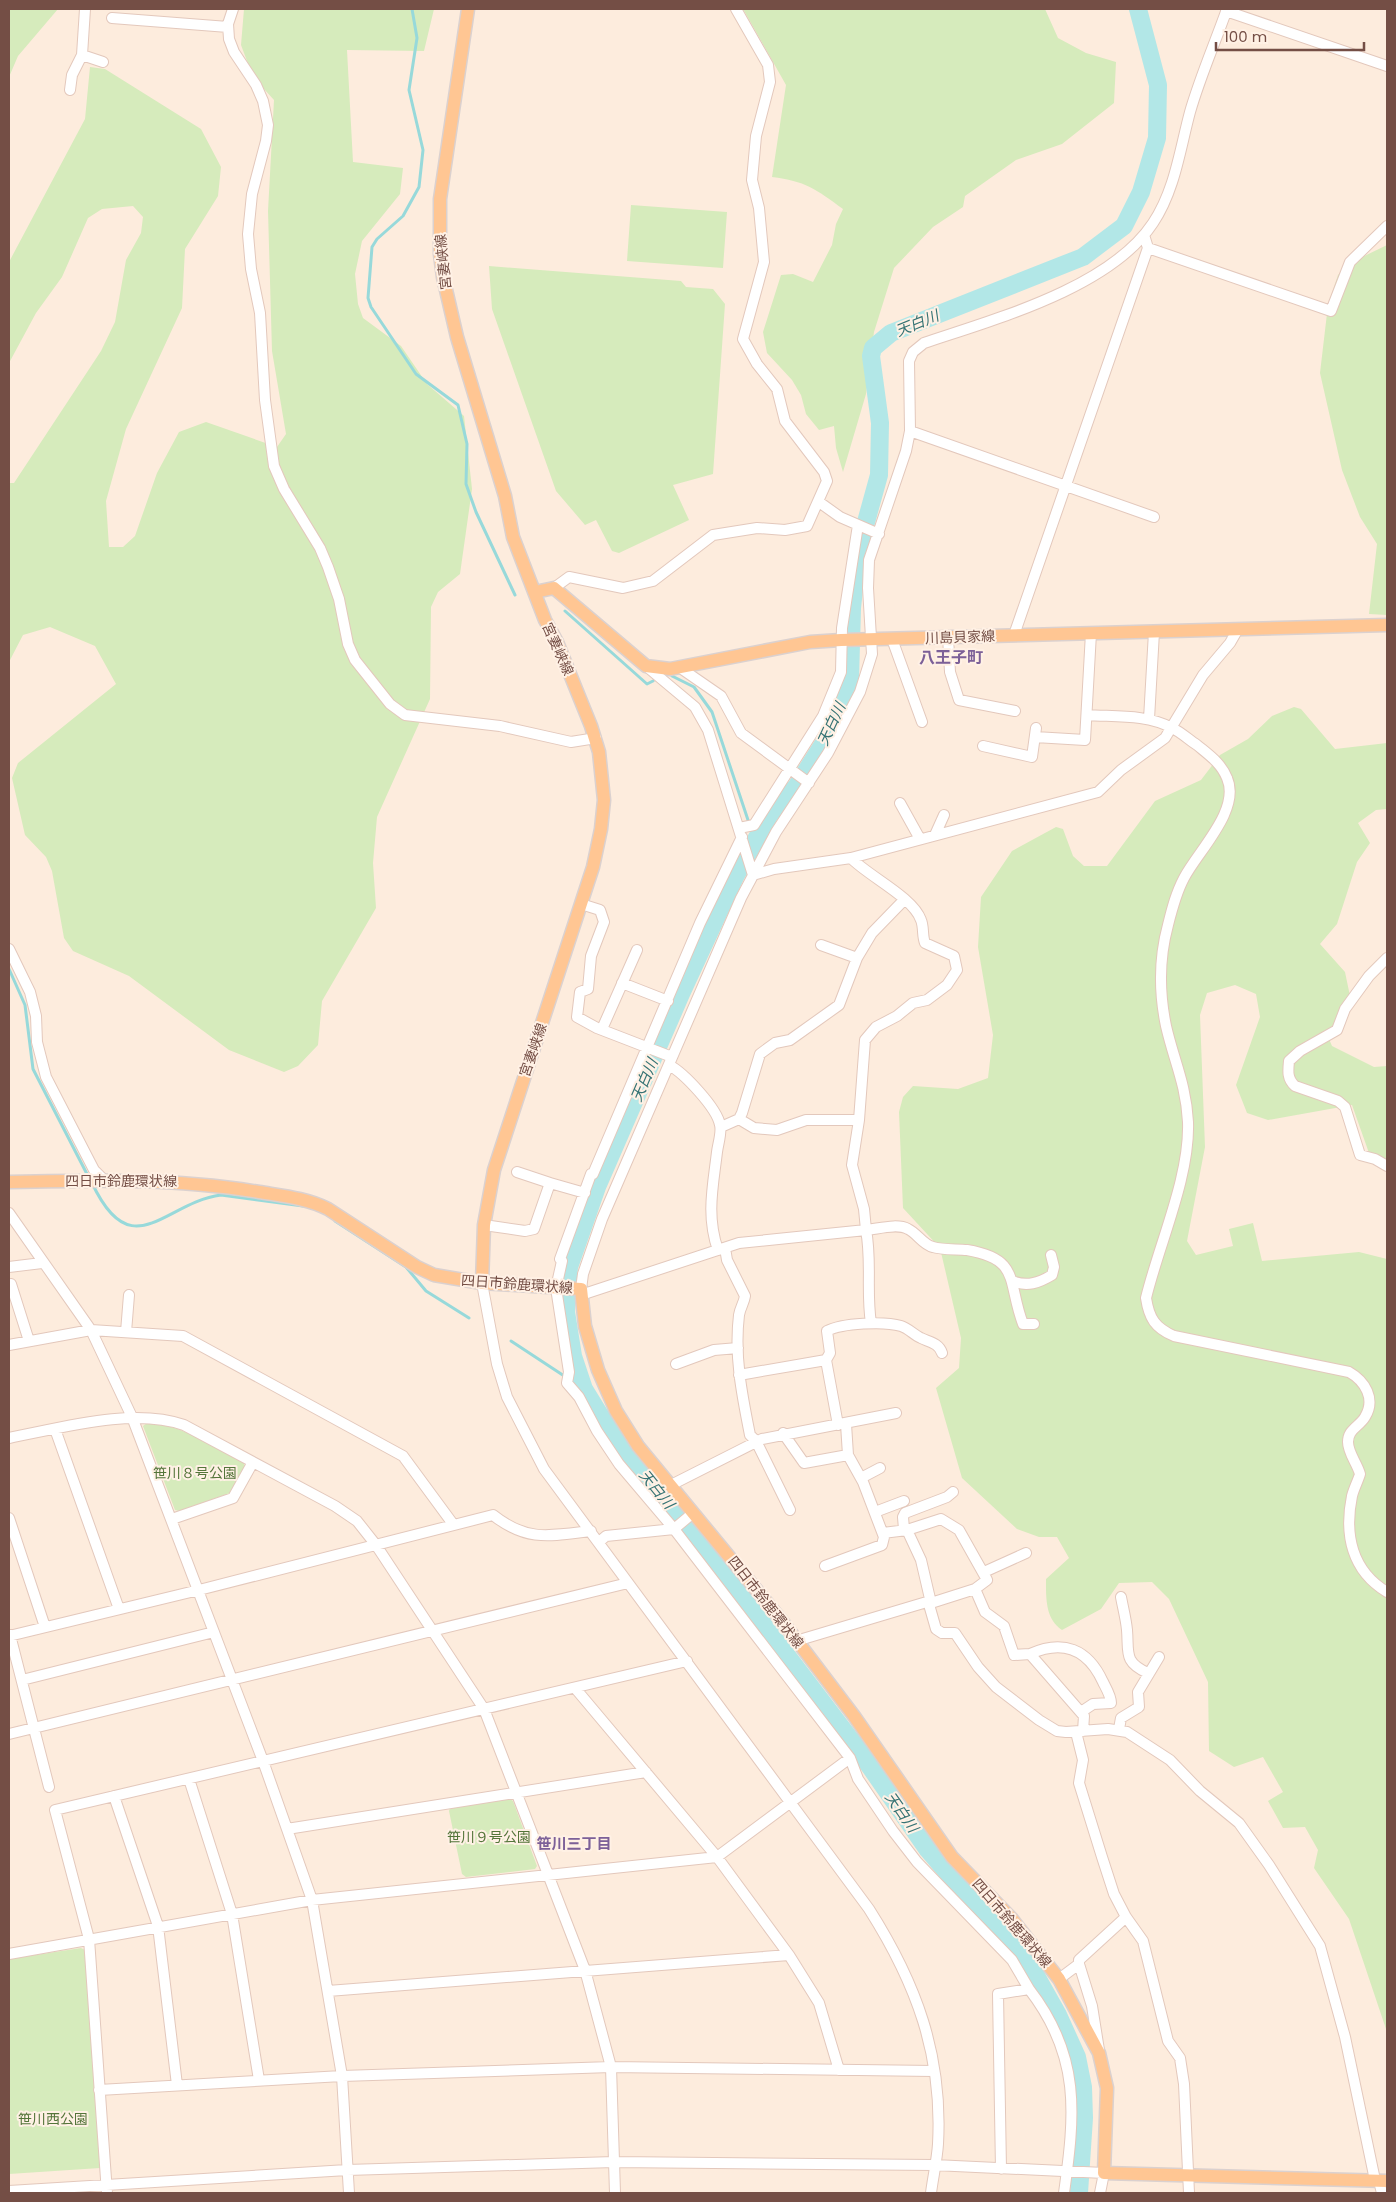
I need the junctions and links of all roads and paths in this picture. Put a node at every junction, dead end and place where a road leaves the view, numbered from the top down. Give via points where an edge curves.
1 (85, 9) edge
2 (234, 9) edge
3 (468, 9) edge
4 (736, 9) edge
5 (1227, 10) edge
6 (112, 18) dead end
7 (228, 27) junction
8 (82, 55) junction
9 (103, 62) dead end
10 (1387, 66) edge
11 (70, 90) dead end
12 (1387, 226) edge
13 (1144, 235) junction
14 (1148, 248) junction
15 (910, 431) junction
16 (1066, 486) junction
17 (819, 502) junction
18 (1154, 517) dead end
19 (858, 525) junction
20 (879, 534) junction
21 (554, 588) junction
22 (535, 592) junction
23 (1387, 625) edge
24 (1238, 630) junction
25 (1154, 632) junction
26 (1091, 633) junction
27 (1014, 636) junction
28 (948, 637) junction
29 (873, 639) junction
30 (892, 639) junction
31 (841, 640) junction
32 (646, 666) junction
33 (679, 667) junction
34 (1015, 711) dead end
35 (1086, 715) junction
36 (1149, 719) junction
37 (922, 722) dead end
38 (1172, 728) junction
39 (596, 738) junction
40 (983, 746) dead end
41 (789, 768) junction
42 (808, 782) junction
43 (900, 803) dead end
44 (944, 815) dead end
45 (745, 830) junction
46 (935, 836) junction
47 (920, 839) junction
48 (851, 858) junction
49 (753, 875) junction
50 (904, 900) junction
51 (582, 904) junction
52 (821, 945) dead end
53 (9, 949) edge
54 (637, 950) dead end
55 (857, 958) junction
56 (1387, 958) edge
57 (622, 983) junction
58 (668, 1001) junction
59 (602, 1029) junction
60 (649, 1047) junction
61 (670, 1059) junction
62 (739, 1119) junction
63 (859, 1120) junction
64 (721, 1127) junction
65 (1387, 1166) edge
66 (517, 1172) dead end
67 (101, 1181) junction
68 (9, 1182) edge
69 (550, 1183) junction
70 (585, 1193) junction
71 (10, 1215) edge
72 (484, 1225) junction
73 (866, 1230) junction
74 (721, 1249) junction
75 (1051, 1255) dead end
76 (42, 1263) junction
77 (9, 1267) edge
78 (1012, 1281) junction
79 (482, 1283) junction
80 (11, 1284) dead end
81 (557, 1288) junction
82 (581, 1292) junction
83 (129, 1295) dead end
84 (871, 1323) junction
85 (1034, 1324) dead end
86 (91, 1330) junction
87 (126, 1332) junction
88 (29, 1341) junction
89 (9, 1345) edge
90 (738, 1348) junction
91 (942, 1353) dead end
92 (826, 1360) junction
93 (676, 1364) dead end
94 (739, 1375) junction
95 (896, 1413) dead end
96 (132, 1417) junction
97 (842, 1424) junction
98 (55, 1429) junction
99 (783, 1433) junction
100 (9, 1438) edge
101 (756, 1441) junction
102 (848, 1455) junction
103 (253, 1462) junction
104 (880, 1468) dead end
105 (861, 1478) junction
106 (670, 1485) junction
107 (953, 1492) dead end
108 (904, 1501) dead end
109 (790, 1510) dead end
110 (693, 1512) junction
111 (875, 1512) junction
112 (9, 1518) edge
113 (172, 1519) junction
114 (453, 1524) junction
115 (674, 1528) junction
116 (905, 1530) junction
117 (591, 1531) junction
118 (883, 1533) junction
119 (599, 1542) junction
120 (376, 1545) junction
121 (1026, 1553) dead end
122 (825, 1566) dead end
123 (984, 1572) junction
124 (628, 1583) junction
125 (975, 1589) junction
126 (199, 1590) junction
127 (1387, 1592) edge
128 (1121, 1597) dead end
129 (929, 1601) junction
130 (119, 1609) junction
131 (45, 1627) junction
132 (431, 1630) junction
133 (214, 1632) junction
134 (9, 1636) edge
135 (796, 1641) junction
136 (1030, 1654) junction
137 (1159, 1657) dead end
138 (687, 1661) junction
139 (1148, 1673) junction
140 (22, 1680) junction
141 (232, 1680) junction
142 (575, 1688) junction
143 (484, 1709) junction
144 (1081, 1712) junction
145 (35, 1728) junction
146 (1119, 1730) junction
147 (1079, 1732) junction
148 (9, 1734) edge
149 (850, 1758) junction
150 (263, 1761) junction
151 (646, 1772) junction
152 (189, 1779) junction
153 (49, 1787) dead end
154 (517, 1793) junction
155 (114, 1796) junction
156 (792, 1802) junction
157 (287, 1828) junction
158 (717, 1857) junction
159 (548, 1874) junction
160 (312, 1900) junction
161 (232, 1914) junction
162 (1126, 1917) junction
163 (158, 1926) junction
164 (89, 1939) junction
165 (9, 1954) edge
166 (789, 1955) junction
167 (1079, 1964) junction
168 (585, 1970) junction
169 (1059, 1979) junction
170 (1028, 1989) junction
171 (328, 1991) junction
172 (1099, 2053) junction
173 (611, 2067) junction
174 (838, 2070) junction
175 (934, 2071) junction
176 (342, 2076) junction
177 (259, 2080) junction
178 (177, 2085) junction
179 (99, 2090) junction
180 (614, 2162) junction
181 (934, 2165) junction
182 (1001, 2169) junction
183 (348, 2170) junction
184 (1067, 2171) junction
185 (1104, 2173) junction
186 (1186, 2174) junction
187 (1381, 2184) edge
188 (106, 2189) edge
189 (9, 2191) edge
190 (349, 2193) edge
191 (615, 2193) edge
192 (932, 2193) edge
193 (1064, 2193) edge
194 (1100, 2193) edge
195 (1189, 2193) edge

1 - 8 street
2 - 7 street
3 - 22 main road, 宮妻峡線 via 440,198 441,261 451,315 505,496 513,538
4 - 17 street via 768,65 770,82 756,136 752,180 759,208 764,262 744,339 756,364 777,389 785,421 824,472 827,481
5 - 10 street
5 - 13 street via 1190,113 1169,189 1161,209
6 - 7 street
7 - 39 street via 234,52 263,102 268,125 252,194 248,234 260,313 264,400 274,466 328,567 355,660 390,704 405,715 500,726 571,742
8 - 9 street
8 - 11 street via 72,75
12 - 14 street via 1350,262 1331,311
13 - 14 street
13 - 15 street via 1097,273 1061,293 919,346 911,355 908,366
14 - 16 street
15 - 16 street
15 - 20 street
16 - 18 street
16 - 27 street
17 - 19 street
17 - 21 street via 807,526 785,530 757,528 713,535 653,581 624,588 569,577
19 - 20 street
19 - 31 street
20 - 29 street via 868,569 868,606
21 - 22 main road
21 - 32 main road
22 - 39 main road, 宮妻峡線
23 - 24 main road, 川島貝家線
24 - 25 main road, 川島貝家線
24 - 38 street via 1203,675
25 - 26 main road, 川島貝家線
25 - 36 street
26 - 27 main road, 川島貝家線
26 - 35 street
27 - 28 main road, 川島貝家線
28 - 30 main road, 川島貝家線
28 - 34 street via 950,672 959,700
29 - 30 main road, 川島貝家線
29 - 31 main road, 川島貝家線
29 - 42 street via 872,654 850,714
30 - 37 street
31 - 33 main road, 川島貝家線 via 810,642
31 - 41 street via 841,672 830,702
32 - 33 main road, 川島貝家線
32 - 45 street via 695,707 708,730
33 - 41 street via 721,696 741,733
35 - 36 street
35 - 40 street via 1085,740 1036,732 1032,757
36 - 38 street
38 - 46 street via 1157,746 1122,770 1098,792
38 - 127 street via 1222,768 1230,793 1227,809 1176,896 1160,966 1166,1027 1184,1084 1188,1125 1185,1156 1146,1298 1148,1311 1153,1323 1174,1336 1349,1372 1361,1379 1368,1391 1369,1405 1365,1417 1349,1432 1348,1442 1360,1474 1352,1494 1352,1551 1371,1582
39 - 51 main road, 宮妻峡線 via 603,770 604,800 598,846
41 - 42 street
41 - 45 street
42 - 49 street
43 - 47 street
44 - 46 street
45 - 49 street
45 - 58 street via 700,923
46 - 47 street
47 - 48 street
48 - 49 street
48 - 50 street
49 - 61 street
50 - 55 street via 872,933
50 - 63 street via 922,921 924,943 954,956 958,970 947,985 927,1000 910,1005 876,1027 864,1040
51 - 59 street via 600,910 604,922 591,956 588,989 580,992 577,1017
51 - 72 main road, 宮妻峡線 via 504,1137
52 - 55 street
53 - 67 street via 30,992 46,1077
54 - 57 street
55 - 62 street via 839,1005 790,1040 775,1043 760,1054 749,1097
56 - 65 street via 1345,1009 1337,1030 1289,1060 1288,1072 1290,1082 1295,1086 1345,1106 1360,1155
57 - 58 street
57 - 59 street
58 - 60 street
59 - 60 street
60 - 61 street
60 - 70 street
61 - 64 street via 716,1115
61 - 82 street via 602,1219 583,1274
62 - 63 street via 754,1128 777,1130 806,1120
62 - 64 street
63 - 73 street via 852,1165
64 - 74 street via 710,1214
66 - 69 street
67 - 68 main road, 四日市鈴鹿環状線
67 - 79 main road, 四日市鈴鹿環状線 via 202,1183 304,1199 343,1218 417,1266 448,1279
69 - 70 street
69 - 72 street via 534,1229 524,1231
70 - 81 street via 560,1259
71 - 76 street
72 - 79 main road, 宮妻峡線
73 - 74 street via 750,1242
73 - 78 street via 901,1227 932,1248 977,1252 998,1258
73 - 84 street
74 - 82 street
74 - 90 street via 745,1296 739,1313
75 - 78 street via 1052,1275 1033,1284
76 - 77 street
76 - 86 street
78 - 85 street via 1015,1303 1023,1324
79 - 81 main road, 四日市鈴鹿環状線
79 - 117 street via 497,1364 507,1397 544,1469
80 - 88 street
81 - 82 main road, 四日市鈴鹿環状線
81 - 115 street via 569,1372 567,1383 579,1396 619,1464
82 - 106 main road, 四日市鈴鹿環状線 via 592,1353 604,1386 634,1440
83 - 87 street
84 - 91 street via 903,1326 912,1334 937,1345
84 - 92 street via 827,1332 830,1353
86 - 87 street
86 - 88 street
86 - 96 street
87 - 114 street via 183,1336 403,1456
88 - 89 street
90 - 93 street via 714,1350
90 - 94 street
92 - 94 street
92 - 97 street
94 - 101 street via 750,1435
95 - 97 street
96 - 98 street
96 - 103 street via 154,1417 184,1425
96 - 113 street
97 - 99 street
97 - 102 street
98 - 100 street
98 - 130 street
99 - 101 street
99 - 102 street via 804,1463
101 - 106 street
101 - 109 street
102 - 105 street
103 - 113 street via 233,1498
103 - 120 street via 347,1513 365,1529
104 - 105 street
105 - 111 street
106 - 110 main road, 四日市鈴鹿環状線
107 - 116 street via 905,1513
108 - 111 street
110 - 115 street
110 - 135 main road, 四日市鈴鹿環状線
111 - 118 street
112 - 131 street
113 - 126 street
114 - 117 street via 493,1515 510,1529 541,1536
114 - 120 street
115 - 119 street via 606,1536
115 - 149 street
116 - 118 street
116 - 123 street via 944,1519 959,1530
116 - 129 street via 921,1560
117 - 119 street
118 - 122 street via 882,1545
119 - 124 street
120 - 126 street
120 - 132 street
121 - 123 street
123 - 125 street via 986,1580
124 - 132 street
124 - 138 street
125 - 129 street
125 - 136 street via 985,1612 1004,1626 1014,1655
126 - 130 street
126 - 133 street
128 - 139 street via 1128,1656 1138,1668
129 - 135 street
129 - 147 street via 936,1629 942,1633 955,1633 978,1667 1009,1698 1057,1731
130 - 131 street
131 - 134 street
132 - 141 street
132 - 143 street
133 - 140 street
133 - 141 street
134 - 140 street
135 - 169 main road, 四日市鈴鹿環状線 via 854,1716 952,1857 1012,1919
136 - 144 street
136 - 144 street via 1053,1647 1068,1647 1077,1649 1095,1667 1110,1703 1090,1705
137 - 139 street
138 - 142 street
138 - 156 street
139 - 146 street via 1138,1692 1139,1707 1121,1718
140 - 145 street
141 - 145 street
141 - 150 street
142 - 143 street
142 - 151 street
143 - 150 street
143 - 154 street
144 - 147 street via 1084,1716
145 - 148 street
145 - 153 street
146 - 147 street
146 - 187 street via 1148,1744 1170,1760 1239,1824 1316,1938 1327,1967
147 - 162 street via 1083,1760 1079,1783 1114,1894
149 - 156 street
149 - 170 street via 858,1779 893,1832 917,1862 1012,1960
150 - 152 street
150 - 157 street
151 - 154 street
151 - 158 street
152 - 155 street
152 - 161 street
154 - 157 street
154 - 159 street
155 - 163 street
155 - 164 street via 54,1810
156 - 158 street
156 - 175 street via 890,1943 917,1998
157 - 160 street
158 - 159 street
158 - 166 street
159 - 160 street
159 - 168 street
160 - 161 street
160 - 171 street
161 - 163 street
161 - 177 street
162 - 167 street via 1079,1960
162 - 186 street via 1143,1941 1168,2041 1180,2058 1184,2084
163 - 164 street
163 - 178 street
164 - 165 street
164 - 179 street
166 - 168 street
166 - 174 street via 819,2003
167 - 169 street
167 - 172 street via 1092,2006
168 - 171 street
168 - 173 street
169 - 172 main road, 四日市鈴鹿環状線
170 - 182 street via 998,1994
170 - 184 street via 1056,2030 1065,2053 1072,2116
171 - 176 street
172 - 185 main road, 四日市鈴鹿環状線 via 1107,2088
173 - 174 street
173 - 176 street
173 - 180 street
174 - 175 street
175 - 181 street via 938,2144
176 - 177 street
176 - 183 street
177 - 178 street
178 - 179 street
179 - 188 street
180 - 181 street
180 - 183 street
180 - 191 street
181 - 182 street
181 - 192 street
182 - 184 street
183 - 188 street
183 - 190 street
184 - 185 street
184 - 193 street
185 - 186 main road
185 - 194 street
186 - 187 main road
186 - 195 street
188 - 189 street

